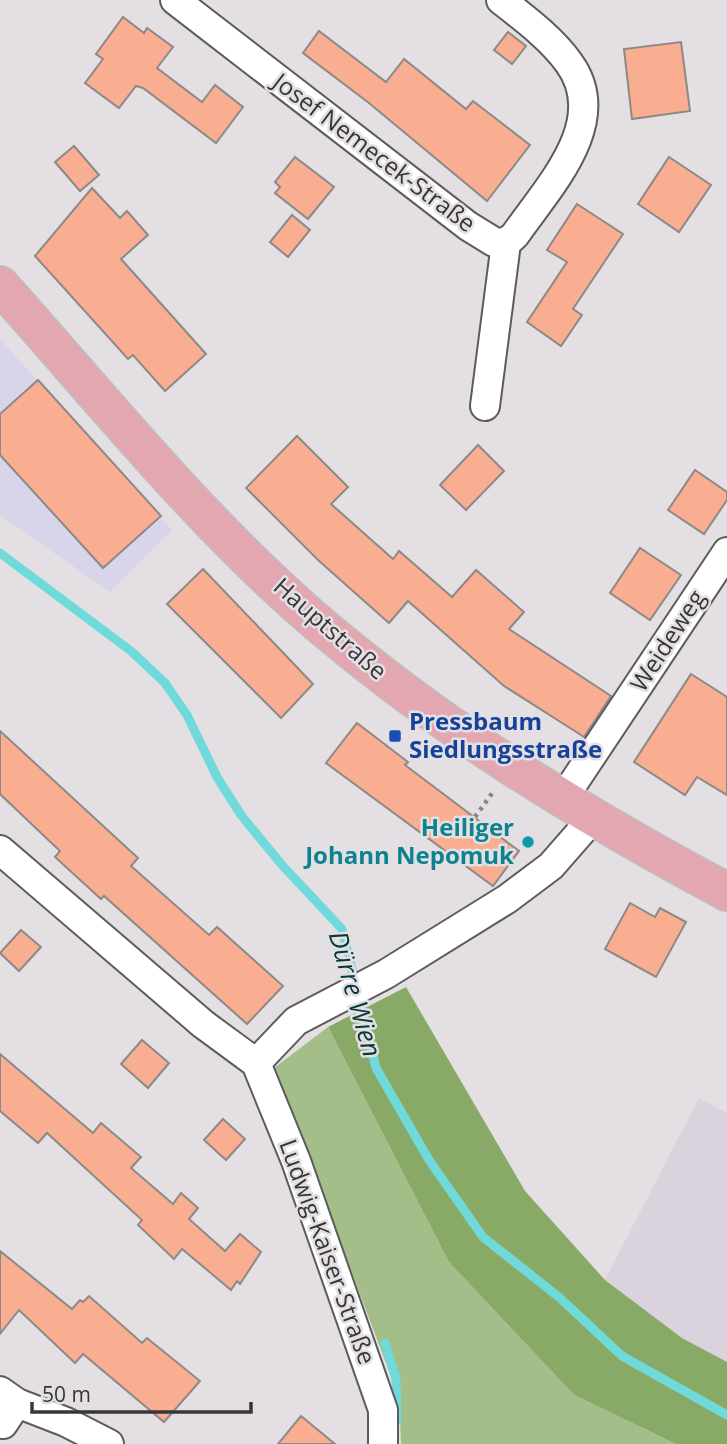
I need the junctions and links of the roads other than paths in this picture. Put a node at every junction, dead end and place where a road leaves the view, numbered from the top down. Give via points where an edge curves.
1 (175, 0) edge
2 (501, 0) edge
3 (506, 243) junction
4 (0, 285) edge
5 (485, 405) dead end
6 (727, 552) edge
7 (562, 800) junction
8 (593, 818) junction
9 (0, 850) edge
10 (727, 892) edge
11 (256, 1063) junction
12 (7, 1406) edge
13 (109, 1444) edge
14 (383, 1444) edge

1 - 3 street, Josef Nemecek-Straße via 468,226 494,242
2 - 3 street, Josef Nemecek-Straße via 568,60 577,76 585,116 578,139
3 - 5 street
4 - 7 main road, Hauptstraße via 226,535 311,617 422,708
6 - 7 street, Weideweg
7 - 8 main road, Hauptstraße
8 - 10 main road, Hauptstraße
8 - 11 street via 551,866 507,899 386,974 296,1021
9 - 11 street via 203,1024
11 - 14 street, Ludwig-Kaiser-Straße via 296,1161 383,1410
12 - 13 street via 66,1422

